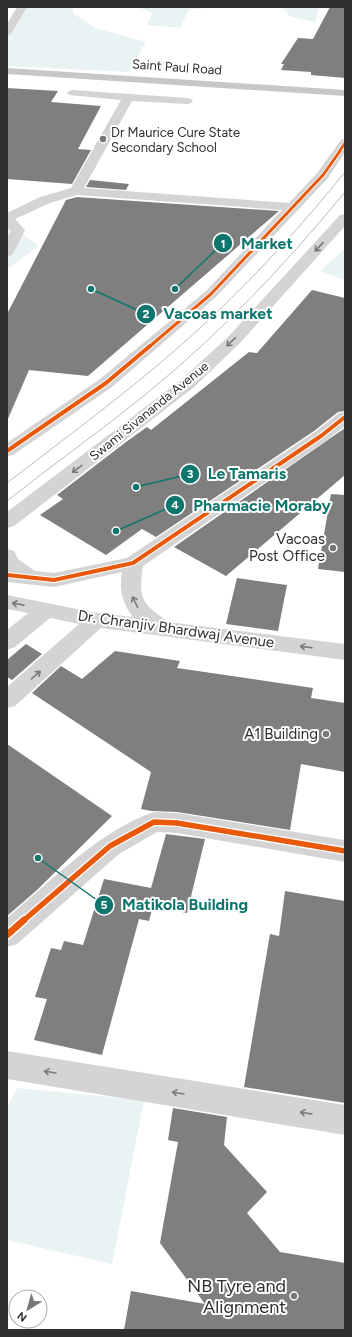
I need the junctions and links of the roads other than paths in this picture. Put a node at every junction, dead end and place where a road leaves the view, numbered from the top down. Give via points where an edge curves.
1 (22, 7) edge
2 (7, 32) edge
3 (7, 71) edge
4 (73, 93) dead end
5 (345, 93) edge
6 (128, 97) junction
7 (187, 101) dead end
8 (345, 143) edge
9 (76, 191) junction
10 (293, 207) junction
11 (7, 218) edge
12 (345, 218) edge
13 (7, 252) edge
14 (345, 416) edge
15 (7, 451) edge
16 (7, 523) edge
17 (7, 556) edge
18 (133, 563) junction
19 (7, 575) edge
20 (31, 578) junction
21 (7, 602) edge
22 (46, 610) junction
23 (98, 620) junction
24 (163, 628) junction
25 (7, 642) edge
26 (345, 652) edge
27 (7, 700) edge
28 (345, 851) edge
29 (7, 935) edge
30 (7, 1065) edge
31 (345, 1120) edge

1 - 2 street
3 - 5 main road, Saint Paul Road
4 - 6 street
6 - 7 street
6 - 9 street
8 - 10 street via 324,175
9 - 10 street
9 - 11 street via 45,200
10 - 15 street via 205,299 106,383
11 - 13 street via 18,230
12 -> 16 street, Swami Sivananda Avenue via 234,340 187,384
14 - 18 street via 321,436
17 - 20 street via 9,562
18 - 20 street via 54,580
24 -> 18 street via 142,614 135,603 130,591
19 - 20 street
22 -> 21 street, Dr. Chranjiv Bhardwaj Avenue
22 - 23 street, Dr. Chranjiv Bhardwaj Avenue
22 - 25 street
23 - 24 street, Dr. Chranjiv Bhardwaj Avenue
27 -> 23 street
26 -> 24 street, Dr. Chranjiv Bhardwaj Avenue
28 - 29 street via 177,823 154,822 110,846
31 -> 30 street

